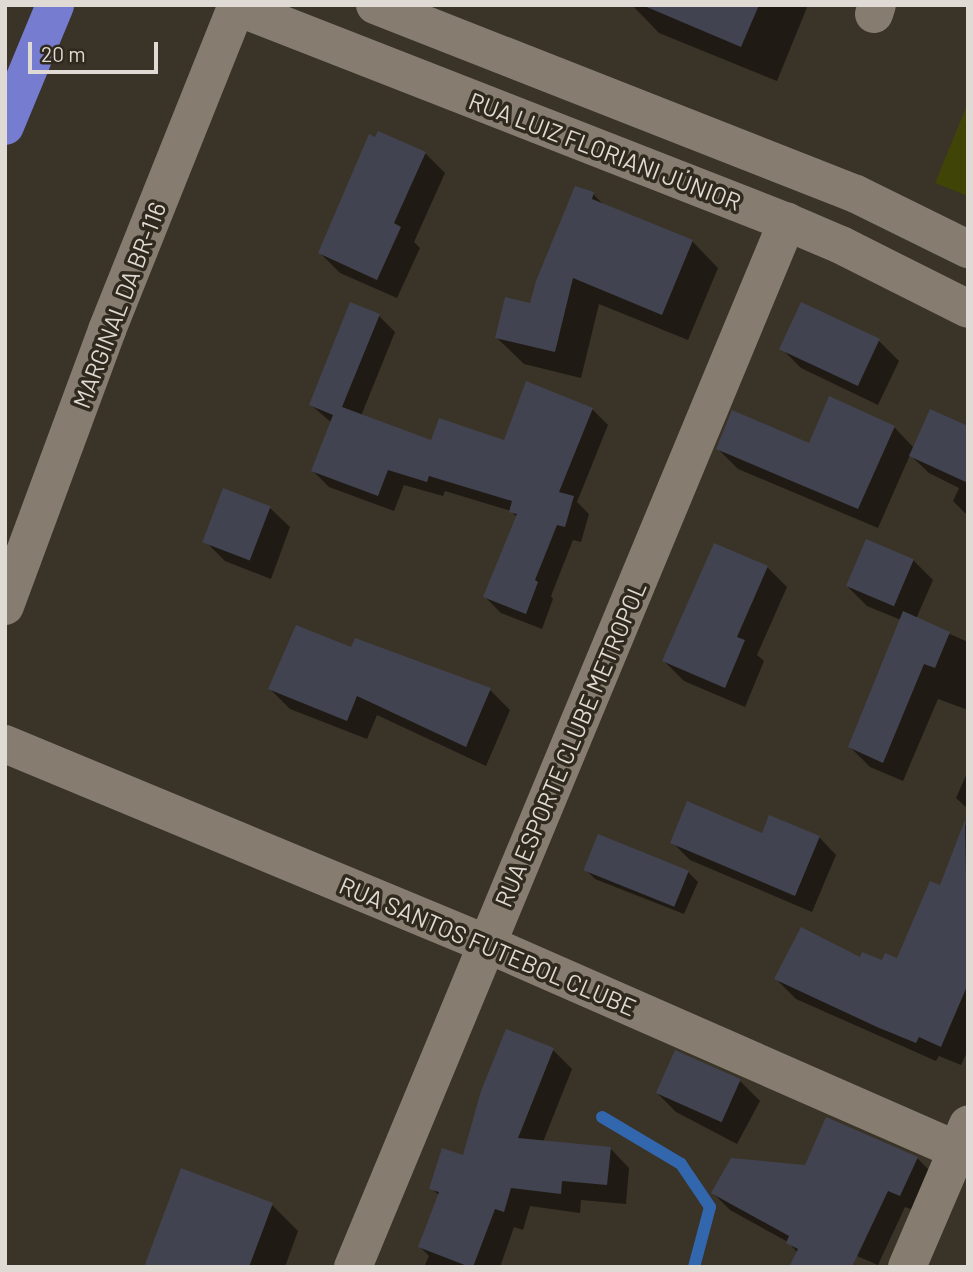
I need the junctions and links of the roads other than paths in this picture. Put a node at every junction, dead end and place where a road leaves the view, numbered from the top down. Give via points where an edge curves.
1 (55, 5) edge
2 (374, 5) edge
3 (237, 6) edge
4 (5, 126) edge
5 (787, 222) junction
6 (968, 250) edge
7 (968, 309) edge
8 (5, 606) edge
9 (5, 744) edge
10 (487, 944) junction
11 (964, 1144) edge
12 (353, 1267) edge
13 (907, 1267) edge

1 - 4 highway
2 - 6 street, RUA LUIZ FLORIANI JÚNIOR via 856,194
3 - 5 street, RUA LUIZ FLORIANI JÚNIOR
3 - 8 street, MARGINAL DA BR-116 via 116,307
5 - 7 street, RUA LUIZ FLORIANI JÚNIOR
5 - 10 street, RUA ESPORTE CLUBE METROPOL
9 - 10 street, RUA SANTOS FUTEBOL CLUBE
10 - 11 street, RUA SANTOS FUTEBOL CLUBE
10 - 12 street, RUA ESPORTE CLUBE METROPOL
11 - 13 street

